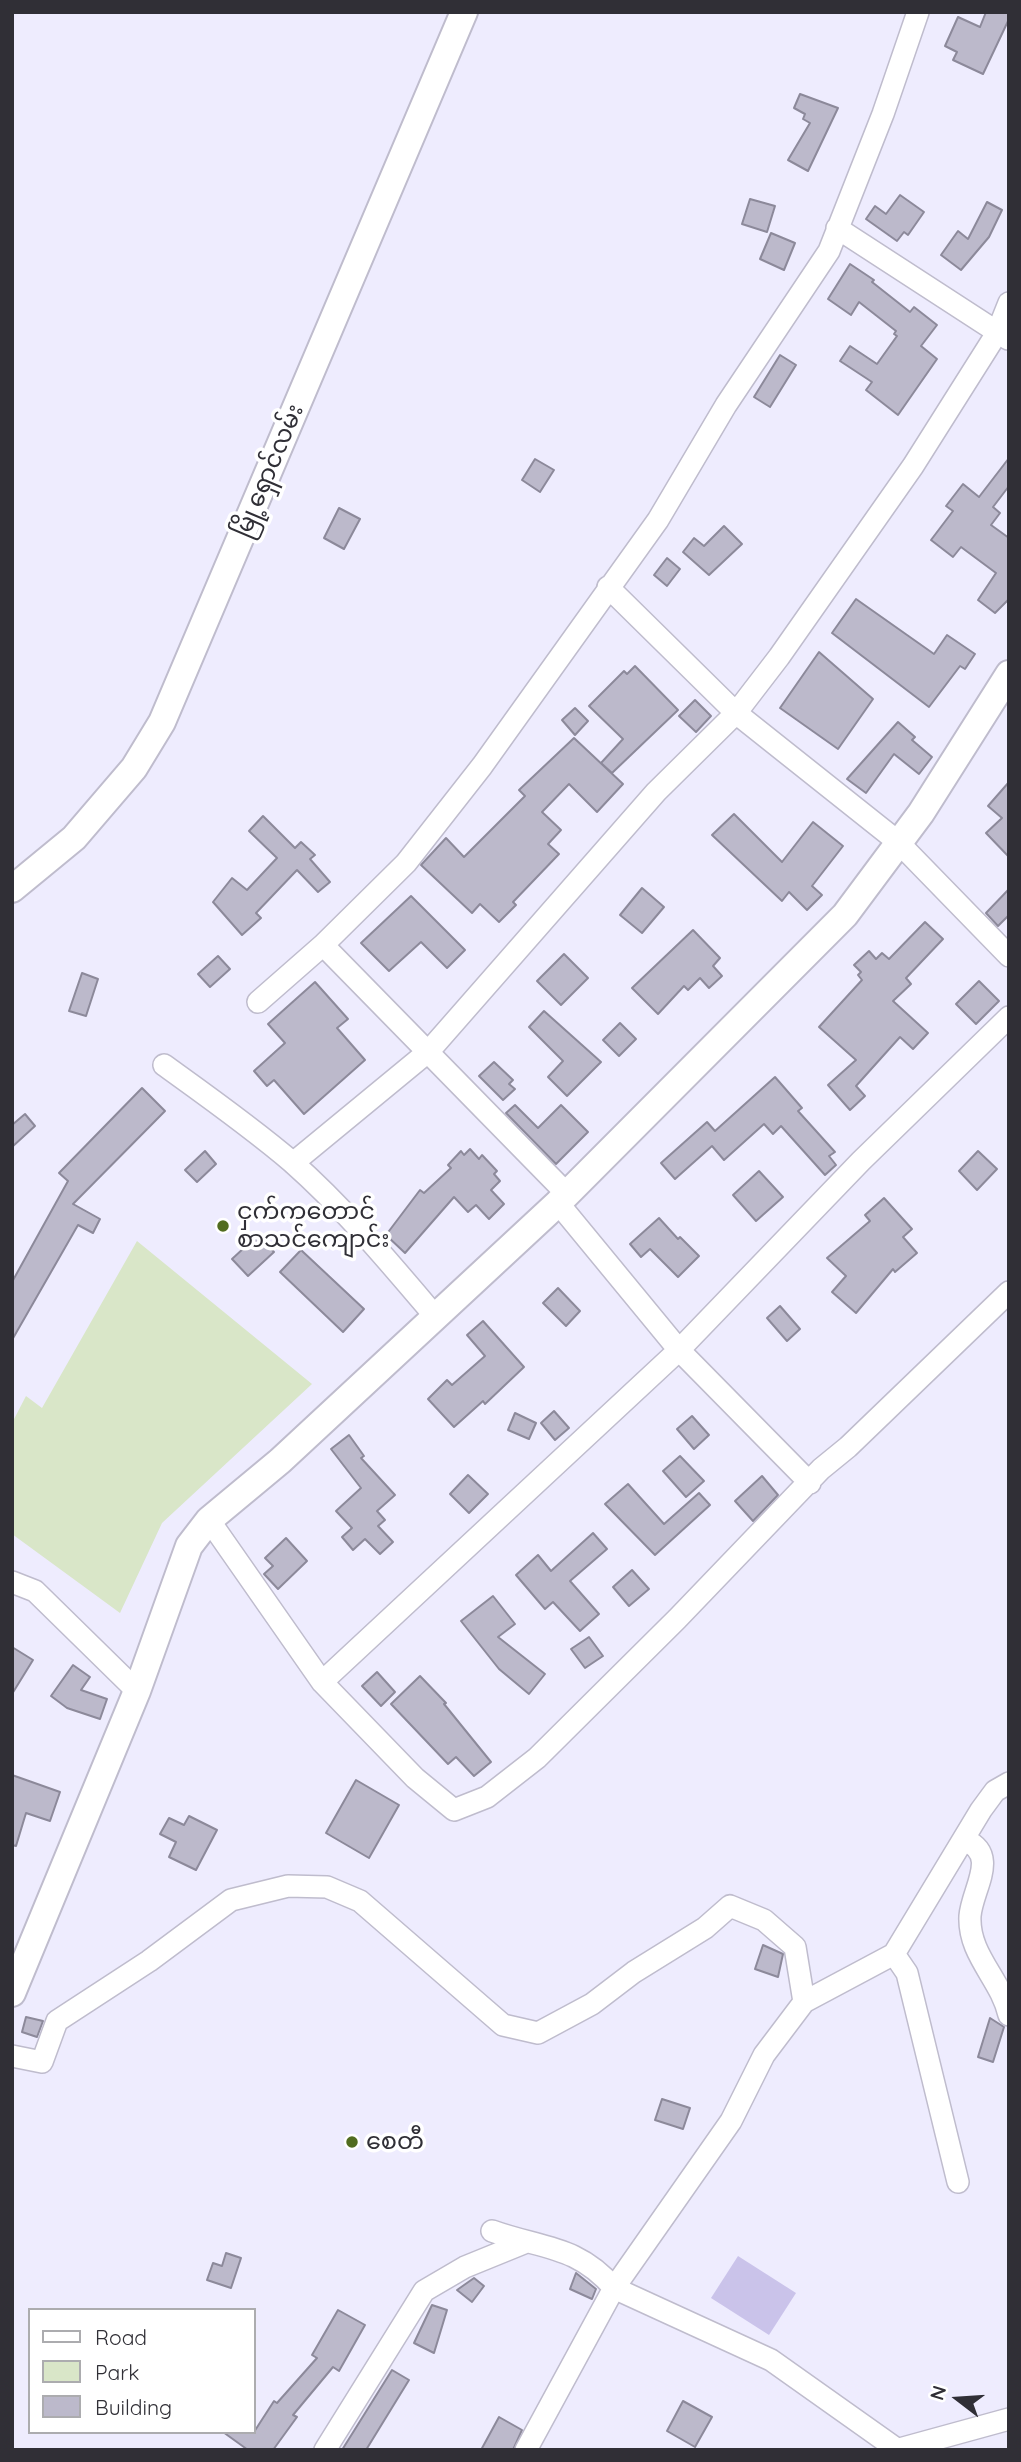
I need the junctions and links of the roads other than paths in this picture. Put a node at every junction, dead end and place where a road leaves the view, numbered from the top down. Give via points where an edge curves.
1 (464, 12) edge
2 (918, 12) edge
3 (837, 228) junction
4 (1009, 303) edge
5 (1003, 336) edge
6 (608, 587) junction
7 (1009, 674) edge
8 (736, 713) junction
9 (897, 842) junction
10 (12, 889) edge
11 (323, 945) junction
12 (1009, 956) edge
13 (258, 1002) dead end
14 (1009, 1017) edge
15 (429, 1051) junction
16 (163, 1065) dead end
17 (293, 1163) junction
18 (562, 1199) junction
19 (1009, 1292) edge
20 (434, 1315) junction
21 (679, 1350) junction
22 (810, 1483) junction
23 (209, 1521) junction
24 (12, 1583) edge
25 (322, 1682) junction
26 (137, 1691) junction
27 (1009, 1783) edge
28 (965, 1840) junction
29 (894, 1954) junction
30 (12, 1993) edge
31 (804, 2002) junction
32 (1009, 2015) edge
33 (12, 2056) edge
34 (958, 2182) dead end
35 (492, 2231) dead end
36 (524, 2243) junction
37 (614, 2288) junction
38 (1009, 2419) edge
39 (325, 2450) edge
40 (526, 2450) edge
41 (897, 2450) edge

1 - 10 main road, မြို့ရှောင်လမ်း via 162,722 134,768 74,838
2 - 3 street
3 - 5 street
3 - 6 street via 829,251 726,405 658,520
4 - 5 street
5 - 8 street
6 - 8 street
6 - 11 street via 482,766 405,863
7 - 9 main road via 921,813
8 - 9 street
8 - 15 street via 656,792
9 - 12 street
9 - 18 main road via 845,915
11 - 13 street
11 - 15 street
14 - 21 street via 861,1161
15 - 17 street
15 - 18 street
16 - 17 street
17 - 20 street via 371,1241
18 - 20 main road
18 - 21 street
19 - 22 street
20 - 23 main road
21 - 22 street
21 - 25 street
22 - 25 street via 537,1758 487,1797 465,1806 454,1810 415,1778
23 - 25 street
23 - 26 main road via 189,1546
24 - 26 street via 35,1591
26 - 30 main road
27 - 28 street via 995,1791
28 - 29 street
28 - 32 street via 976,1844 982,1853 983,1867 970,1915 973,1944 1001,1988
29 - 31 street
29 - 34 street via 907,1973
31 - 33 street via 794,1947 764,1920 730,1906 592,2004 538,2033 503,2025 360,1901 327,1887 288,1885 231,1900 57,2021 42,2062
31 - 37 street via 764,2056 731,2121
35 - 36 street
36 - 37 street via 557,2248 596,2267
36 - 39 street via 465,2267 424,2291
37 - 40 street
37 - 41 street via 771,2360
38 - 41 street

